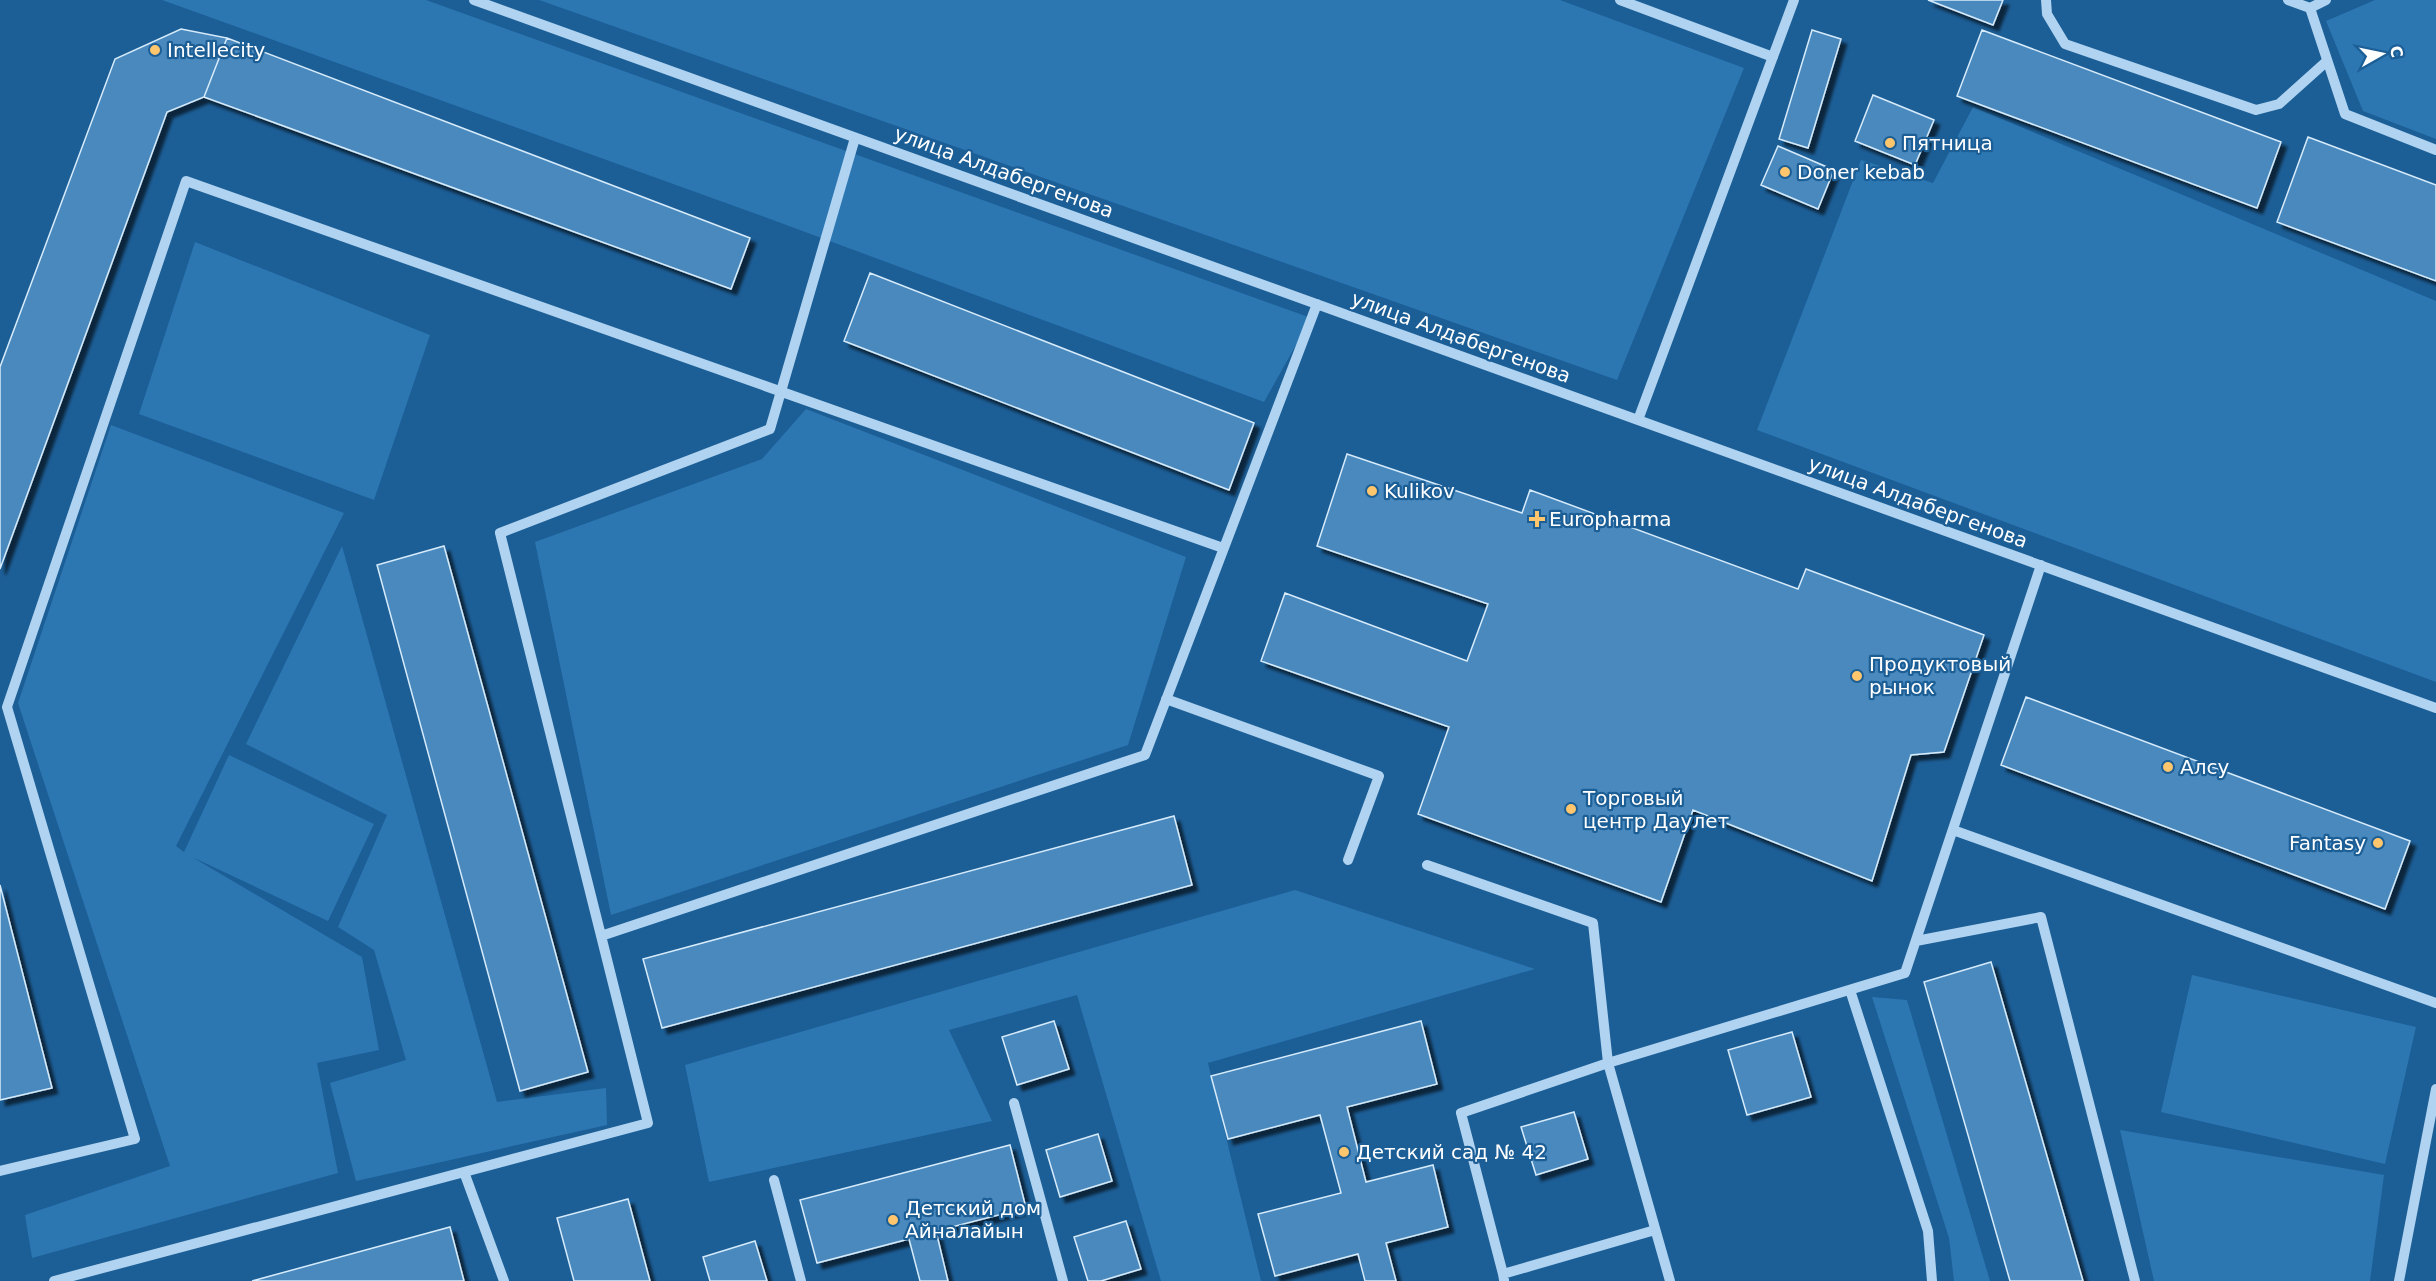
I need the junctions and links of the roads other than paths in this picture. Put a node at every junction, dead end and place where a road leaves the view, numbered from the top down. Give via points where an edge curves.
1 (474, 0) edge
2 (1620, 0) edge
3 (1794, 0) edge
4 (2046, 0) edge
5 (2288, 0) edge
6 (2326, 0) edge
7 (2310, 8) junction
8 (1773, 57) junction
9 (2327, 61) junction
10 (855, 138) junction
11 (2436, 150) edge
12 (1317, 304) junction
13 (782, 390) junction
14 (1638, 420) junction
15 (1223, 548) junction
16 (2041, 565) junction
17 (1166, 699) junction
18 (2436, 708) edge
19 (1953, 830) junction
20 (1348, 860) dead end
21 (1427, 865) dead end
22 (601, 936) junction
23 (1916, 941) junction
24 (1850, 990) junction
25 (2436, 1003) edge
26 (1608, 1063) junction
27 (2436, 1089) edge
28 (1014, 1103) dead end
29 (0, 1171) edge
30 (464, 1172) junction
31 (774, 1180) dead end
32 (1655, 1230) junction
33 (1504, 1277) edge
34 (54, 1281) edge
35 (504, 1281) edge
36 (801, 1281) edge
37 (1063, 1281) edge
38 (1670, 1281) edge
39 (1932, 1281) edge
40 (2135, 1281) edge
41 (2399, 1281) edge

1 - 10 street, улица Алдабергенова
2 - 8 street
3 - 8 street
4 - 9 street via 2047,14 2065,44 2256,110 2278,104
5 - 7 street
6 - 7 street
7 - 9 street
8 - 14 street
9 - 11 street via 2345,114
10 - 12 street, улица Алдабергенова
10 - 13 street
12 - 14 street, улица Алдабергенова
12 - 15 street
13 - 15 street
13 - 22 street via 770,429 500,533
13 - 29 street via 186,181 7,707 135,1139
14 - 16 street, улица Алдабергенова
15 - 17 street
16 - 18 street, улица Алдабергенова
16 - 19 street
17 - 20 street via 1379,776
17 - 22 street via 1144,755
19 - 23 street
19 - 25 street
21 - 26 street via 1593,923
22 - 30 street via 648,1123
23 - 24 street via 1905,973
23 - 40 street via 2042,917
24 - 26 street
24 - 39 street via 1928,1231
26 - 32 street
26 - 33 street via 1461,1113
27 - 41 street
28 - 37 street
30 - 34 street
30 - 35 street
31 - 36 street
32 - 33 street
32 - 38 street

